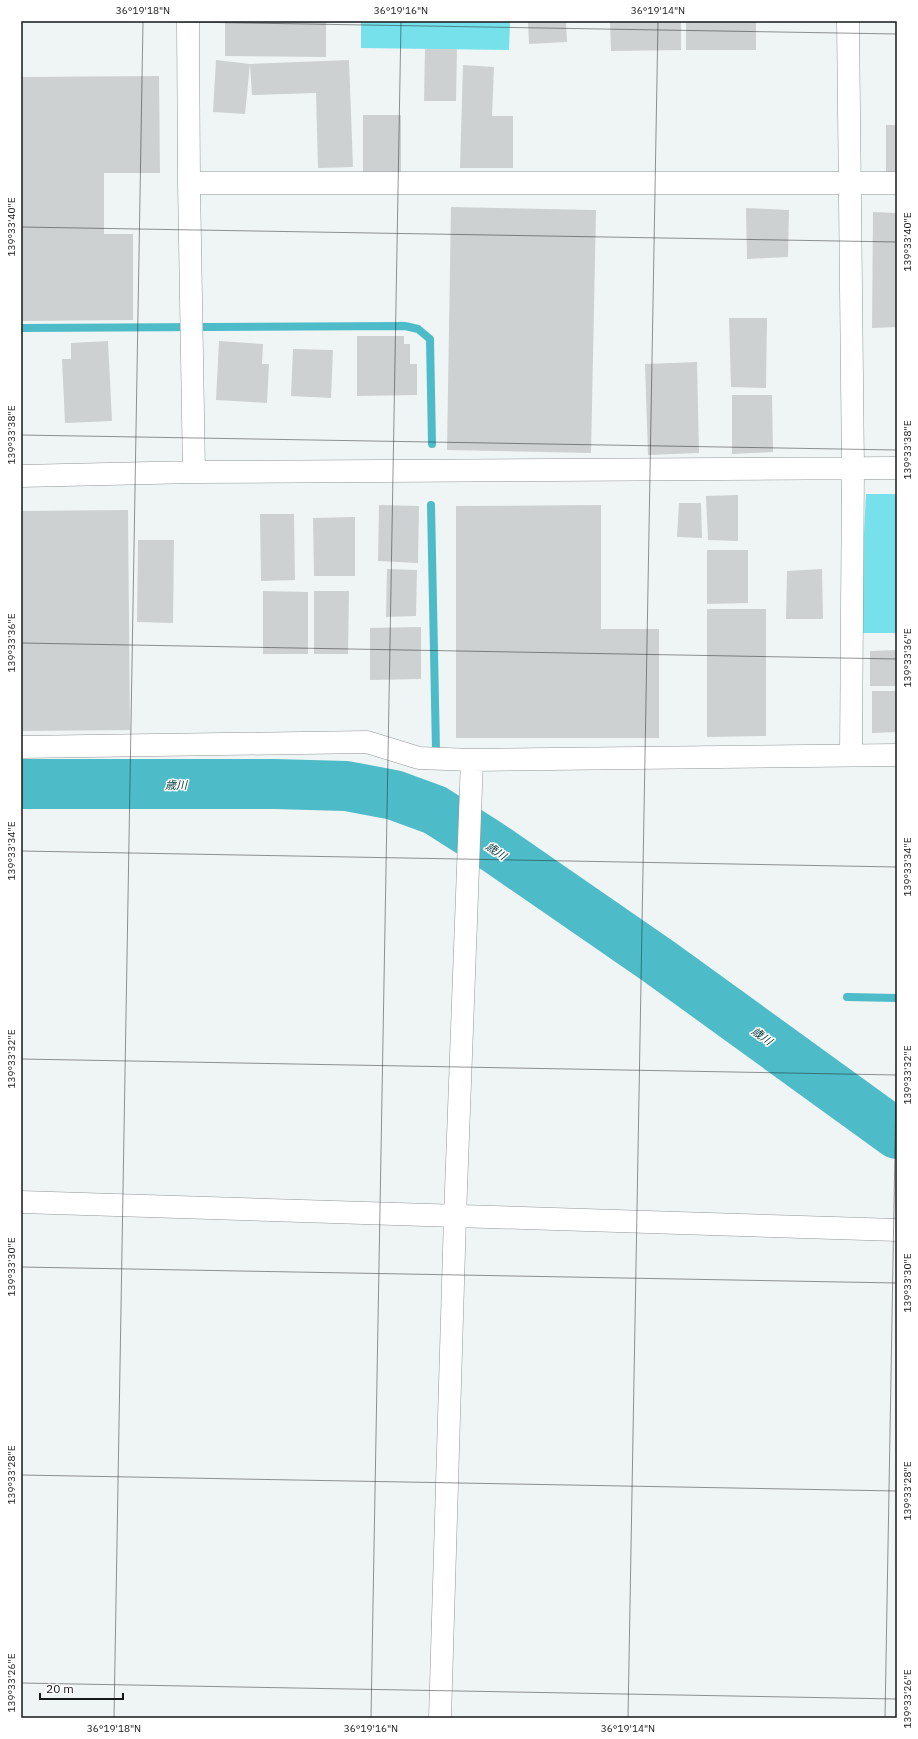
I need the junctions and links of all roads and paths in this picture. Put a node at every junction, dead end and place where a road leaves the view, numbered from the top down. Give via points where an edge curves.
1 (188, 21) edge
2 (848, 21) edge
3 (189, 183) junction
4 (850, 184) junction
5 (897, 184) edge
6 (853, 468) junction
7 (897, 468) edge
8 (194, 472) junction
9 (21, 476) edge
10 (21, 747) edge
11 (850, 755) junction
12 (897, 755) edge
13 (472, 760) junction
14 (21, 1202) edge
15 (455, 1217) junction
16 (897, 1230) edge
17 (440, 1718) edge

1 - 3 street
2 - 4 street
3 - 4 street
3 - 8 street
4 - 5 street
4 - 6 street
6 - 7 street
6 - 8 street
6 - 11 street
8 - 9 street
10 - 13 street via 367,742 419,758
11 - 12 street
11 - 13 street
13 - 15 street
14 - 15 street
15 - 16 street
15 - 17 street

